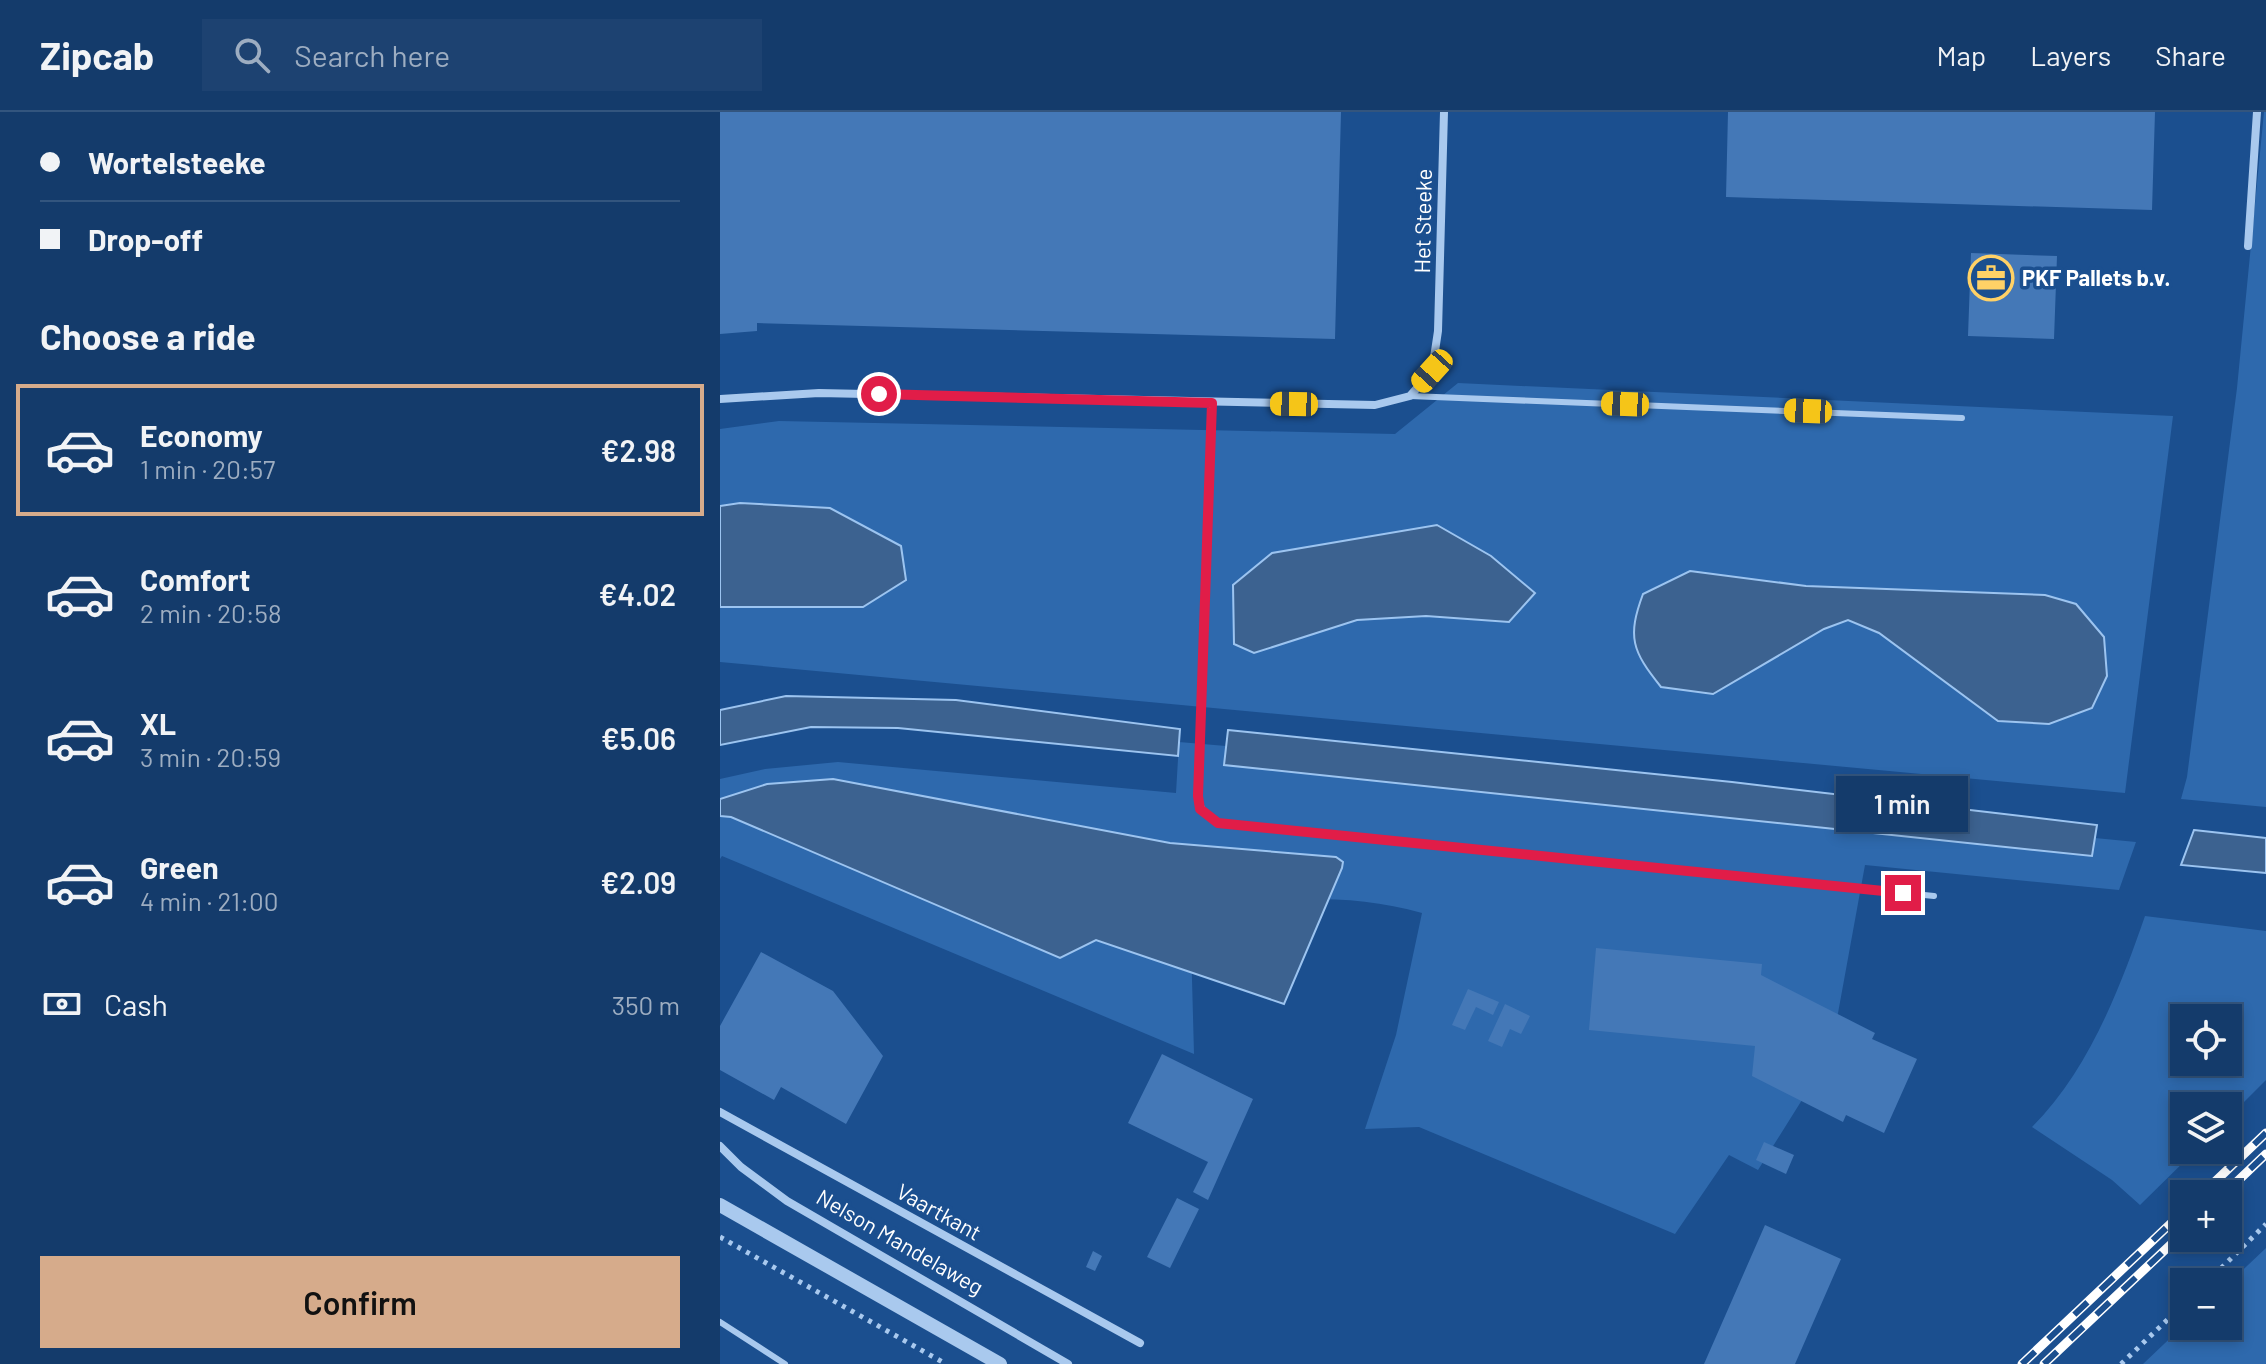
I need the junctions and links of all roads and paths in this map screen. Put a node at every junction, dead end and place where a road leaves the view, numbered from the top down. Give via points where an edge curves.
1 (1444, 112) edge
2 (2257, 112) edge
3 (2248, 246) dead end
4 (1410, 396) junction
5 (720, 399) edge
6 (1212, 403) junction
7 (1962, 418) dead end
8 (1934, 896) dead end
9 (720, 1112) edge
10 (720, 1146) edge
11 (720, 1202) edge
12 (2266, 1224) edge
13 (720, 1237) edge
14 (2221, 1268) edge
15 (2170, 1317) edge
16 (720, 1322) edge
17 (1140, 1343) dead end
18 (785, 1364) edge
19 (946, 1364) edge
20 (1000, 1364) edge
21 (1068, 1364) edge
22 (2121, 1364) edge

1 - 4 street, Het Steeke via 1438,331 1432,371
2 - 3 street
4 - 6 street via 1375,405
4 - 7 lane
5 - 6 street via 819,393
6 - 8 lane via 1198,796 1208,817 1218,823
9 - 17 street, Vaartkant
10 - 21 street, Nelson Mandelaweg via 787,1201
11 - 20 street
12 - 14 path
13 - 19 path
15 - 22 path
16 - 18 lane

